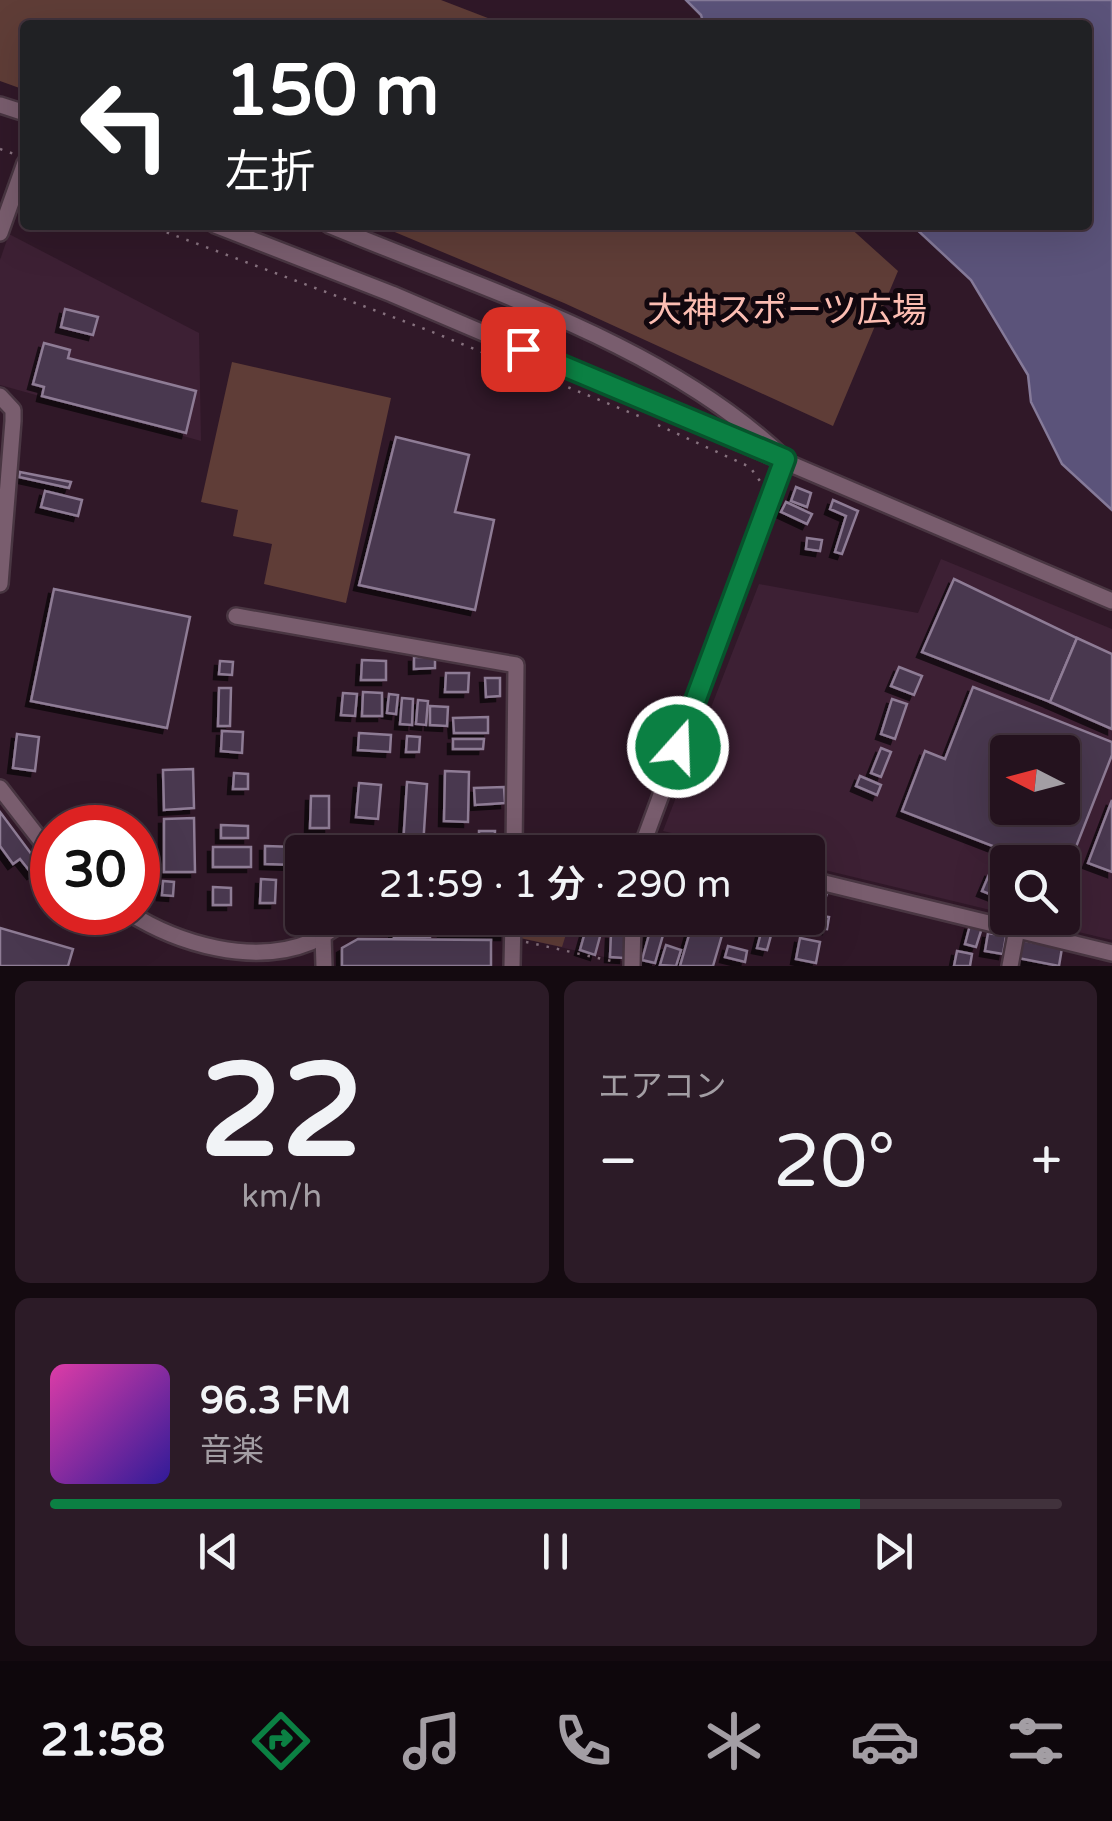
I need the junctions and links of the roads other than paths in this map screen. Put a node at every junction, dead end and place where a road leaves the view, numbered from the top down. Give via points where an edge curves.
1 (20, 175) edge
2 (226, 230) edge
3 (340, 230) edge
4 (0, 233) edge
5 (0, 396) edge
6 (785, 459) junction
7 (0, 584) edge
8 (1112, 601) edge
9 (236, 616) dead end
10 (0, 788) edge
11 (30, 827) edge
12 (514, 835) edge
13 (637, 835) edge
14 (825, 883) edge
15 (990, 922) edge
16 (160, 931) edge
17 (320, 935) edge
18 (323, 935) edge
19 (512, 935) edge
20 (633, 935) edge
21 (1016, 935) edge
22 (1044, 935) edge
23 (1112, 953) edge
24 (324, 966) edge
25 (512, 966) edge
26 (633, 966) edge
27 (1010, 966) edge

1 - 4 street
2 - 6 street
3 - 6 street via 683,379 750,425
5 - 7 street via 13,421
6 - 8 street
6 - 13 street
9 - 12 street via 516,665
10 - 11 street
14 - 15 street
16 - 17 street via 199,946 277,950
18 - 24 street
19 - 25 street
20 - 26 street
21 - 27 street
22 - 23 street

